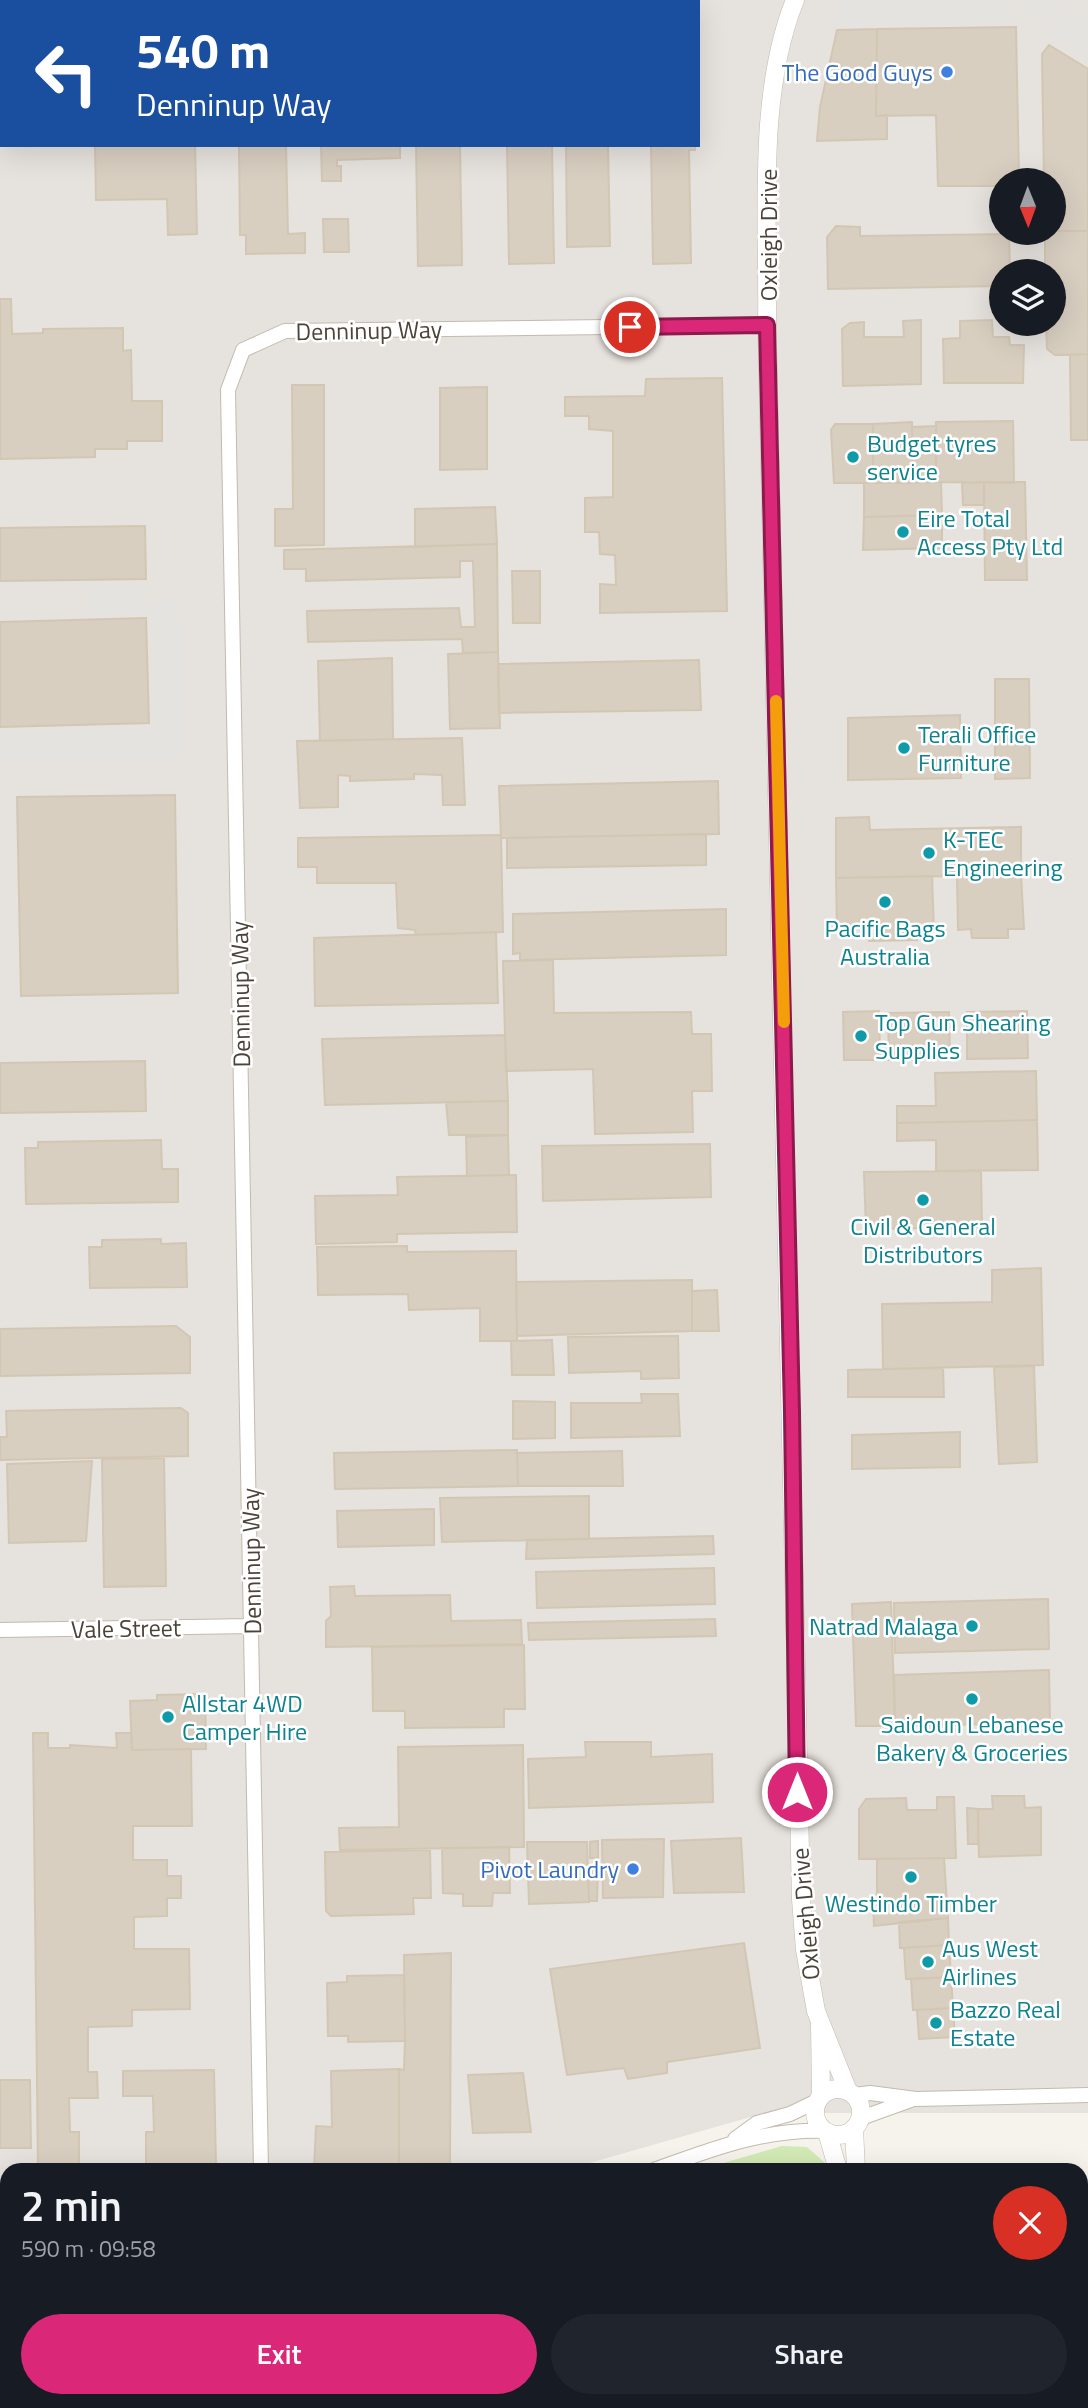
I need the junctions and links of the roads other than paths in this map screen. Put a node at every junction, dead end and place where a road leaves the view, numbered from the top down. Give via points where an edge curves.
1 (795, 0) edge
2 (767, 325) junction
3 (252, 1626) junction
4 (0, 1630) edge
5 (820, 2025) junction
6 (851, 2093) junction
7 (1088, 2095) edge
8 (819, 2098) junction
9 (916, 2099) junction
10 (856, 2126) junction
11 (826, 2132) junction
12 (731, 2142) junction
13 (261, 2163) edge
14 (672, 2163) edge
15 (836, 2163) edge
16 (856, 2163) edge

1 - 2 street, Oxleigh Drive via 778,61 768,144
2 - 3 street, Denninup Way via 285,331 243,350 228,390
2 - 5 street, Oxleigh Drive via 797,1819 805,1950
3 - 4 street, Vale Street
3 - 13 street, Denninup Way
5 - 6 street, Oxleigh Drive
5 - 8 street, Oxleigh Drive
6 - 8 street via 834,2089
6 - 9 street
6 - 10 street via 861,2109
7 - 9 street
8 - 11 street via 815,2115
8 - 12 street via 790,2114 757,2123
9 - 10 street via 864,2117
10 - 11 street via 841,2135
10 - 16 street
11 - 12 street via 790,2130
11 - 15 street
12 - 14 street

